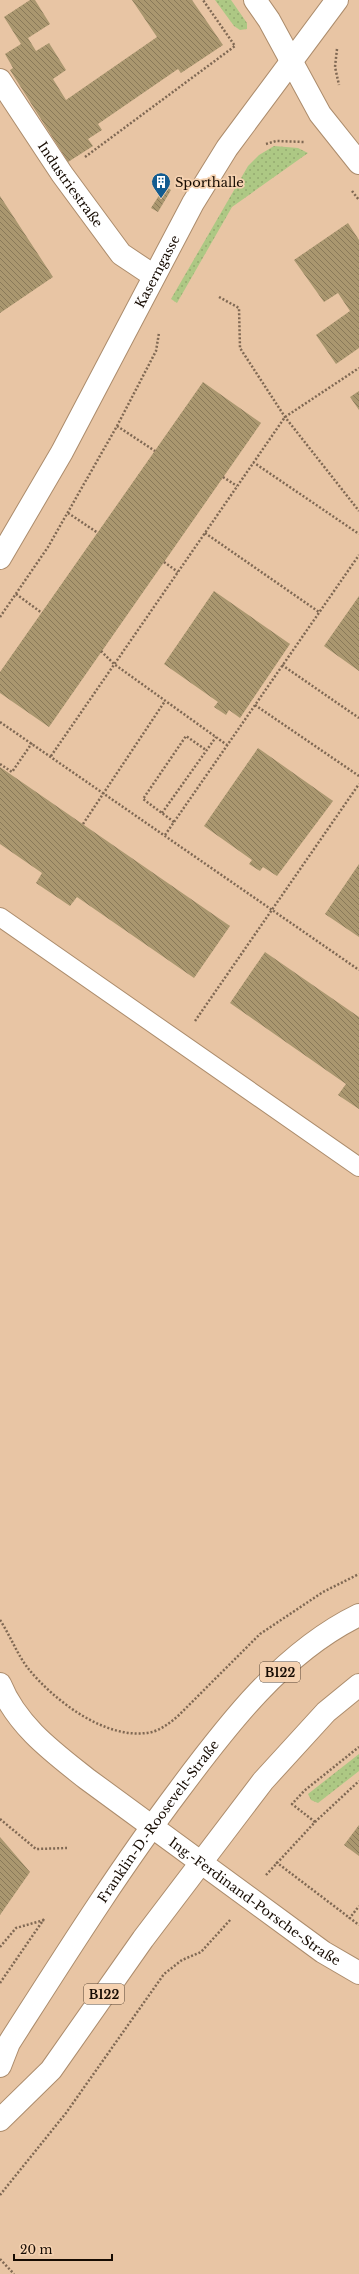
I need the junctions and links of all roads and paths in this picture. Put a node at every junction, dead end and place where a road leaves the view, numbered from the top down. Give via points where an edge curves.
1 (203, 0) edge
2 (255, 0) edge
3 (337, 0) edge
4 (339, 43) dead end
5 (291, 60) junction
6 (0, 80) edge
7 (339, 87) dead end
8 (264, 145) dead end
9 (310, 145) dead end
10 (359, 163) edge
11 (62, 174) junction
12 (351, 189) dead end
13 (359, 200) edge
14 (154, 276) junction
15 (219, 298) dead end
16 (159, 331) dead end
17 (359, 368) edge
18 (285, 417) junction
19 (117, 426) junction
20 (155, 452) dead end
21 (253, 462) junction
22 (223, 477) dead end
23 (237, 486) junction
24 (359, 511) edge
25 (68, 513) junction
26 (98, 533) dead end
27 (205, 533) junction
28 (359, 534) edge
29 (359, 555) edge
30 (0, 558) edge
31 (164, 562) dead end
32 (178, 572) junction
33 (16, 594) junction
34 (319, 612) junction
35 (42, 613) dead end
36 (0, 617) edge
37 (101, 651) dead end
38 (114, 664) junction
39 (282, 665) junction
40 (166, 701) junction
41 (255, 705) junction
42 (359, 718) edge
43 (0, 722) edge
44 (216, 736) junction
45 (32, 743) junction
46 (227, 745) junction
47 (206, 750) junction
48 (51, 756) junction
49 (0, 764) edge
50 (359, 776) edge
51 (359, 784) edge
52 (102, 792) junction
53 (162, 813) junction
54 (174, 822) junction
55 (82, 824) dead end
56 (165, 835) junction
57 (272, 910) junction
58 (0, 917) edge
59 (359, 970) edge
60 (180, 1043) junction
61 (333, 1149) junction
62 (359, 1150) edge
63 (359, 1167) edge
64 (359, 1574) edge
65 (359, 1615) edge
66 (0, 1620) edge
67 (0, 1684) edge
68 (359, 1685) edge
69 (359, 1747) edge
70 (359, 1781) edge
71 (0, 1819) edge
72 (315, 1822) junction
73 (152, 1826) junction
74 (67, 1848) dead end
75 (276, 1862) junction
76 (202, 1863) junction
77 (249, 1897) junction
78 (359, 1906) edge
79 (349, 1919) junction
80 (359, 1925) edge
81 (0, 1947) edge
82 (359, 1973) edge
83 (0, 1983) edge
84 (0, 2066) edge
85 (0, 2120) edge
86 (0, 2195) edge
87 (0, 2259) edge
88 (14, 2274) edge

1 - 11 path via 235,46
2 - 5 street
3 - 5 street, Kaserngasse
4 - 7 path via 335,67
5 - 10 street via 320,114
5 - 14 street, Kaserngasse via 227,148 193,203
6 - 11 street, Industriestraße
8 - 9 path via 294,140
11 - 14 street, Industriestraße via 121,254
12 - 13 path
14 - 30 street, Kaserngasse via 62,452
15 - 18 path via 239,308 240,348
16 - 19 path via 156,351
17 - 18 path
18 - 21 path
18 - 24 path
19 - 20 path
19 - 25 path
21 - 23 path
21 - 28 path
22 - 23 path
23 - 27 path
25 - 26 path
25 - 33 path
27 - 32 path
27 - 34 path
29 - 34 path
31 - 32 path
32 - 38 path
33 - 35 path
33 - 36 path
34 - 39 path
37 - 38 path
38 - 40 path
38 - 48 path
39 - 41 path
39 - 42 path
40 - 44 path
40 - 52 path
41 - 46 path
41 - 50 path
43 - 45 path
44 - 46 path
44 - 47 path
45 - 48 path
45 - 49 path via 12,772
46 - 54 path
47 - 53 path
47 - 53 path via 186,736 143,799
48 - 52 path
51 - 57 path
52 - 55 path
52 - 56 path
53 - 54 path
54 - 56 path
56 - 57 path
57 - 59 path
57 - 60 path
58 - 60 lane
60 - 61 lane
61 - 62 lane
61 - 63 lane
64 - 66 path via 323,1592 260,1634 166,1726 152,1732 120,1732 92,1722 66,1704 28,1668
65 - 73 street, Franklin-D.-Roosevelt-Straße / B122 via 313,1644 268,1683 213,1744
67 - 73 street, Ing.-Ferdinand-Porsche-Straße via 14,1711 49,1748
68 - 76 street, B122 via 326,1712 263,1781
69 - 72 path via 304,1791 292,1804
70 - 72 path
71 - 74 path via 36,1849
72 - 75 path
73 - 76 street, Ing.-Ferdinand-Porsche-Straße
73 - 84 street, Franklin-D.-Roosevelt-Straße / B122 via 9,2043
75 - 77 path
75 - 79 path
76 - 77 street, Ing.-Ferdinand-Porsche-Straße
76 - 85 street, B122 via 143,1939 51,2070
77 - 82 street, Ing.-Ferdinand-Porsche-Straße via 323,1952
77 - 86 path via 209,1945 201,1952 172,1966 164,1974 66,2113
78 - 79 path
79 - 80 path
81 - 83 path via 16,1928 44,1920
87 - 88 path

